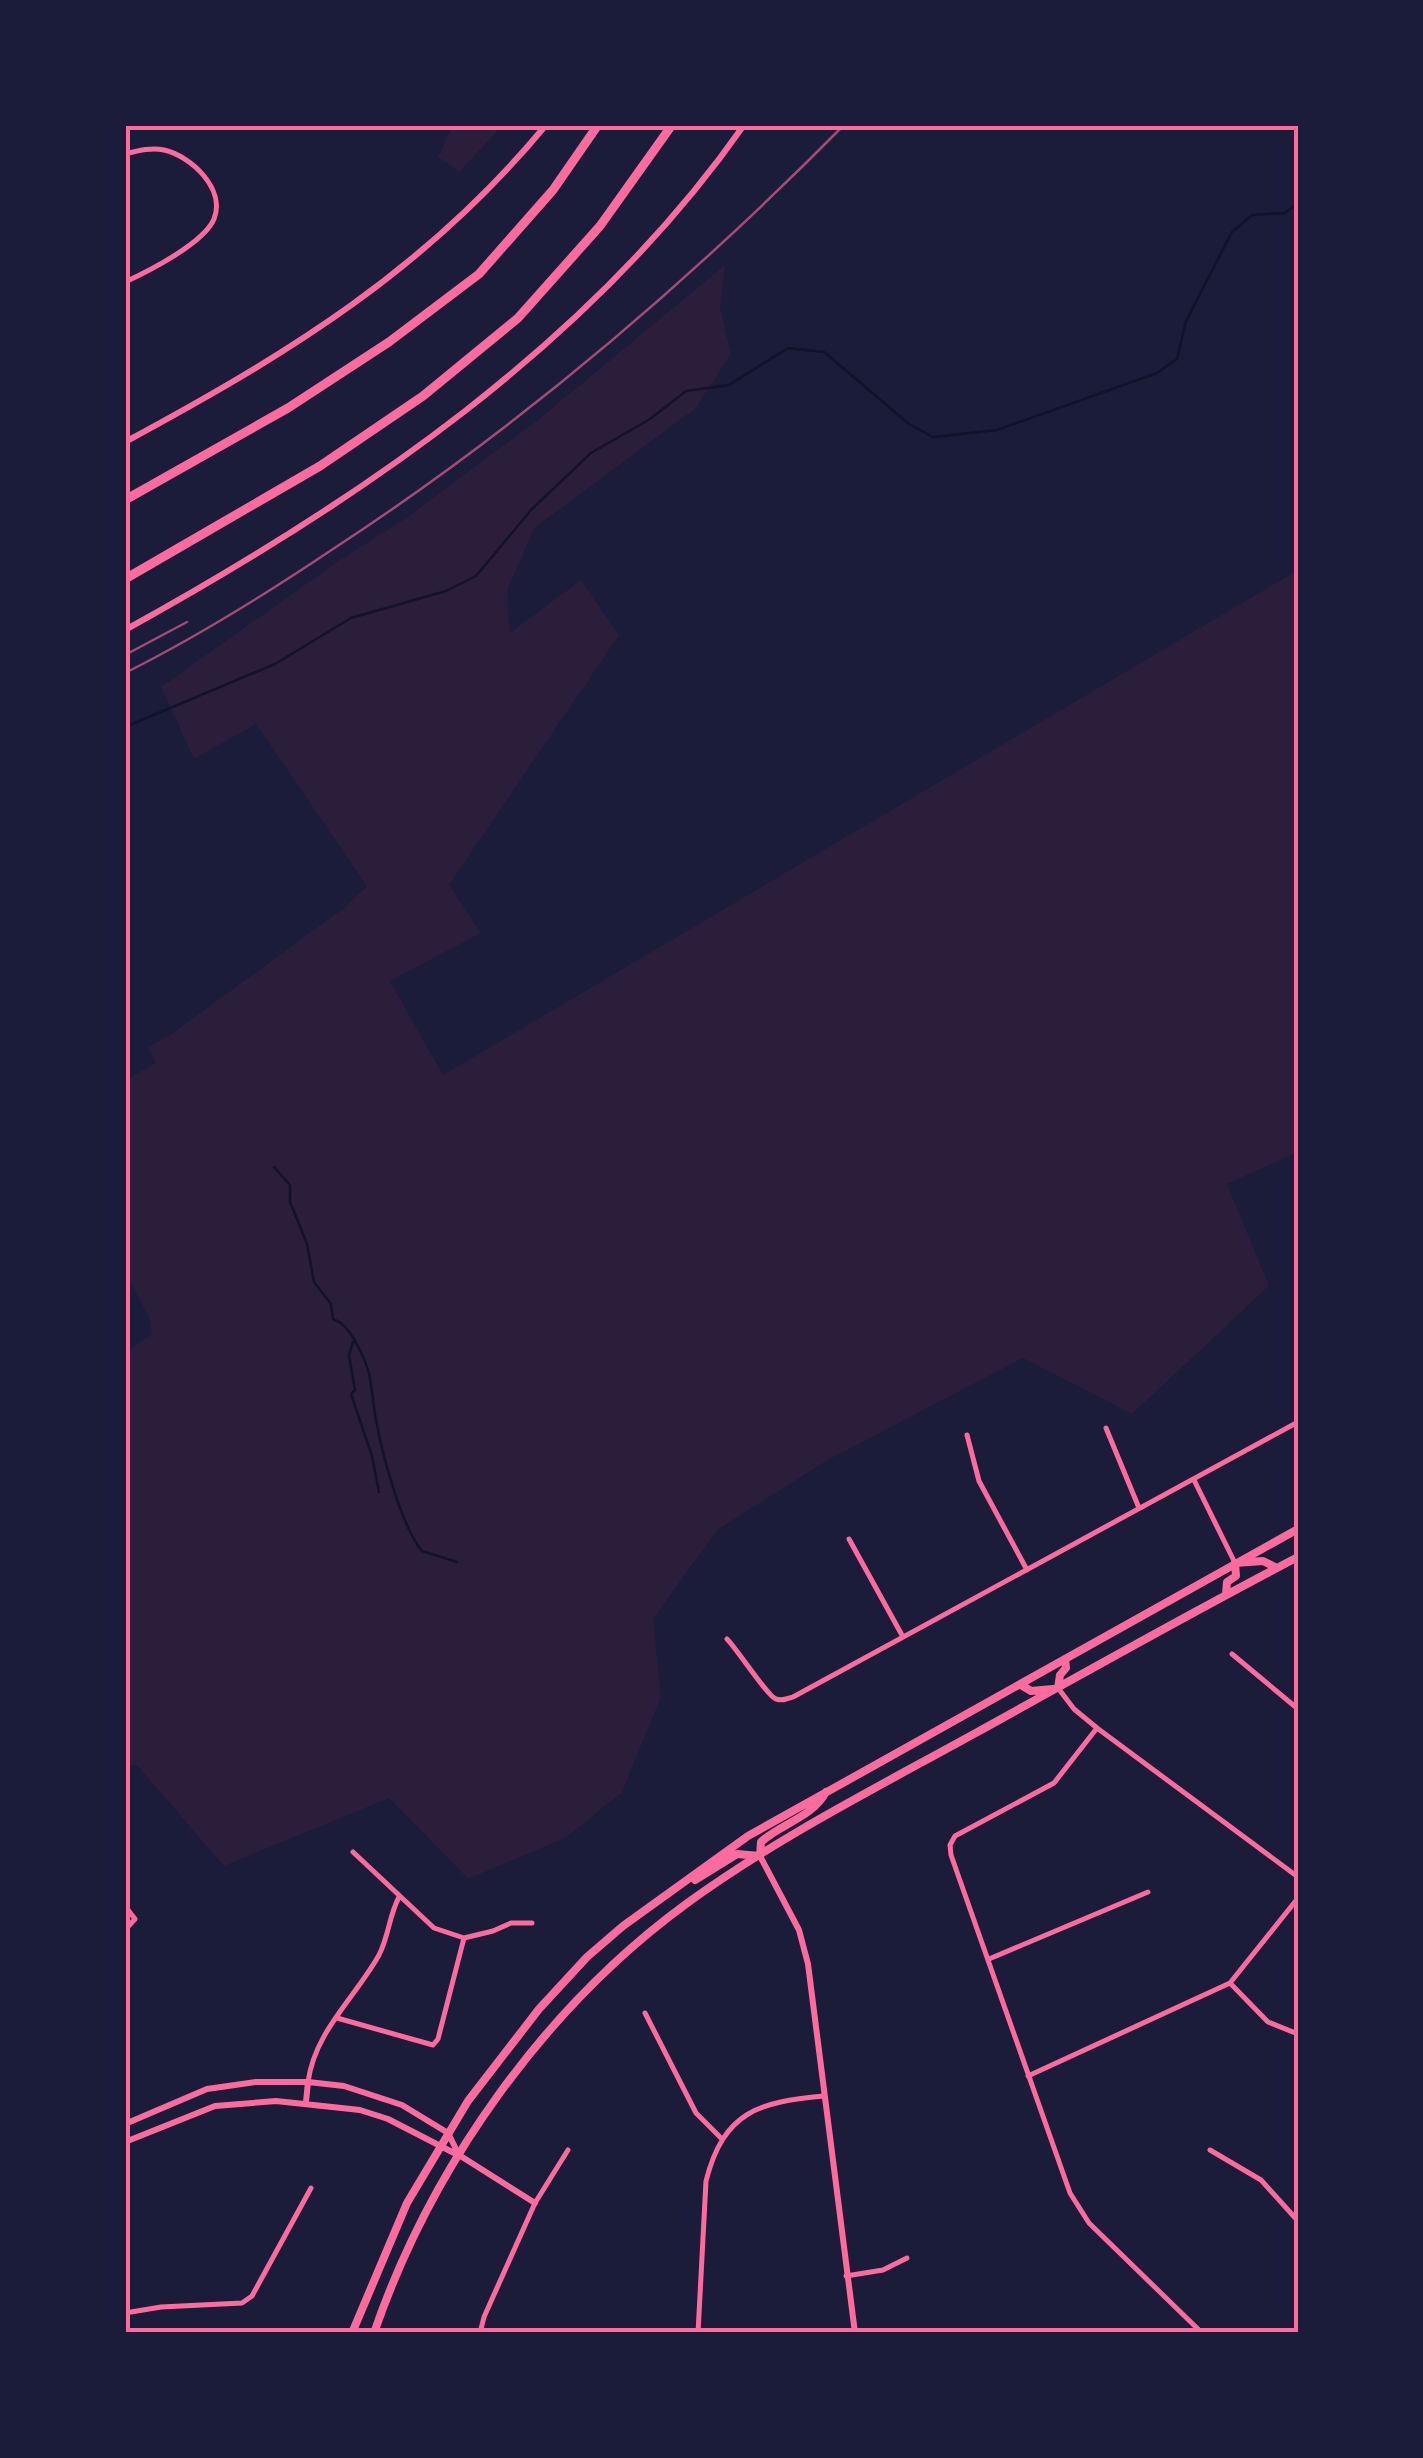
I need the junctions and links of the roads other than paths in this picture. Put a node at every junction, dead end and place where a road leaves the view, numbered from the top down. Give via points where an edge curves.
1 (546, 125) edge
2 (598, 125) edge
3 (672, 125) edge
4 (744, 125) edge
5 (125, 154) edge
6 (125, 282) edge
7 (125, 442) edge
8 (125, 500) edge
9 (125, 579) edge
10 (125, 630) edge
11 (1298, 1422) edge
12 (1106, 1428) dead end
13 (967, 1434) dead end
14 (1194, 1480) junction
15 (1139, 1508) junction
16 (1298, 1528) edge
17 (849, 1539) dead end
18 (1298, 1557) edge
19 (1235, 1563) junction
20 (1277, 1568) junction
21 (1027, 1570) junction
22 (1225, 1596) junction
23 (903, 1637) junction
24 (728, 1638) dead end
25 (1232, 1654) dead end
26 (1064, 1659) junction
27 (1021, 1685) junction
28 (1058, 1688) junction
29 (1298, 1709) edge
30 (1097, 1728) junction
31 (827, 1790) junction
32 (354, 1852) dead end
33 (760, 1856) junction
34 (1298, 1877) edge
35 (673, 1890) junction
36 (1148, 1892) dead end
37 (400, 1897) junction
38 (1298, 1898) edge
39 (125, 1906) edge
40 (532, 1922) dead end
41 (125, 1930) edge
42 (464, 1938) junction
43 (989, 1959) junction
44 (1230, 1983) junction
45 (645, 2013) dead end
46 (337, 2018) junction
47 (1298, 2034) edge
48 (1028, 2076) junction
49 (308, 2082) junction
50 (824, 2096) junction
51 (306, 2102) junction
52 (125, 2124) edge
53 (448, 2133) junction
54 (722, 2139) junction
55 (125, 2142) edge
56 (440, 2146) junction
57 (568, 2150) dead end
58 (1210, 2150) dead end
59 (458, 2155) junction
60 (311, 2188) dead end
61 (535, 2203) junction
62 (1298, 2221) edge
63 (907, 2258) dead end
64 (846, 2276) junction
65 (125, 2313) edge
66 (352, 2333) edge
67 (374, 2333) edge
68 (480, 2333) edge
69 (698, 2333) edge
70 (855, 2333) edge
71 (1202, 2333) edge

1 - 7 street via 480,199 339,316
2 - 8 highway via 553,190 479,274 288,408
3 - 9 highway via 600,226 518,318 423,396 320,466
4 - 10 street via 654,239 478,399 334,505
5 - 6 street via 153,149 180,156 210,183 217,209 214,222 192,243
11 - 14 street
12 - 15 street
13 - 21 street via 979,1481
14 - 15 street
14 - 19 street
15 - 21 street
16 - 19 main road
17 - 23 street
18 - 20 main road
19 - 20 main road via 1263,1561
19 - 22 main road
19 - 26 main road
20 - 22 main road
21 - 23 street
22 - 28 main road
23 - 24 street via 781,1700 769,1695
25 - 29 street
26 - 27 main road
26 - 28 main road
27 - 28 main road via 1028,1691
27 - 31 main road
28 - 30 street
28 - 33 main road
30 - 34 street
30 - 43 street via 1054,1783 955,1836 950,1845
31 - 33 main road via 810,1810 761,1842
31 - 35 main road
32 - 37 street
33 - 35 main road via 737,1854
33 - 50 street via 803,1947
33 - 59 main road via 656,1928 582,1996
35 - 53 main road via 566,1979
36 - 43 street
37 - 42 street via 434,1928
37 - 46 street via 378,1956
38 - 44 street
39 - 41 street via 135,1919
40 - 42 street
42 - 46 street via 433,2045
43 - 48 street
44 - 47 street via 1268,2022
44 - 48 street
45 - 54 street via 696,2113
46 - 49 street via 311,2058
48 - 71 street via 1070,2192 1089,2222
49 - 51 street
49 - 52 street via 207,2089
49 - 53 street via 402,2105
50 - 54 street via 756,2107
50 - 64 street
51 - 55 street via 215,2106
51 - 56 street via 360,2110
53 - 56 main road
53 - 59 street
54 - 69 street via 706,2181
56 - 59 street
56 - 66 main road via 388,2240
57 - 61 street
58 - 62 street via 1261,2180
59 - 61 street
59 - 67 main road
60 - 65 street via 242,2303
61 - 68 street
63 - 64 street
64 - 70 street

